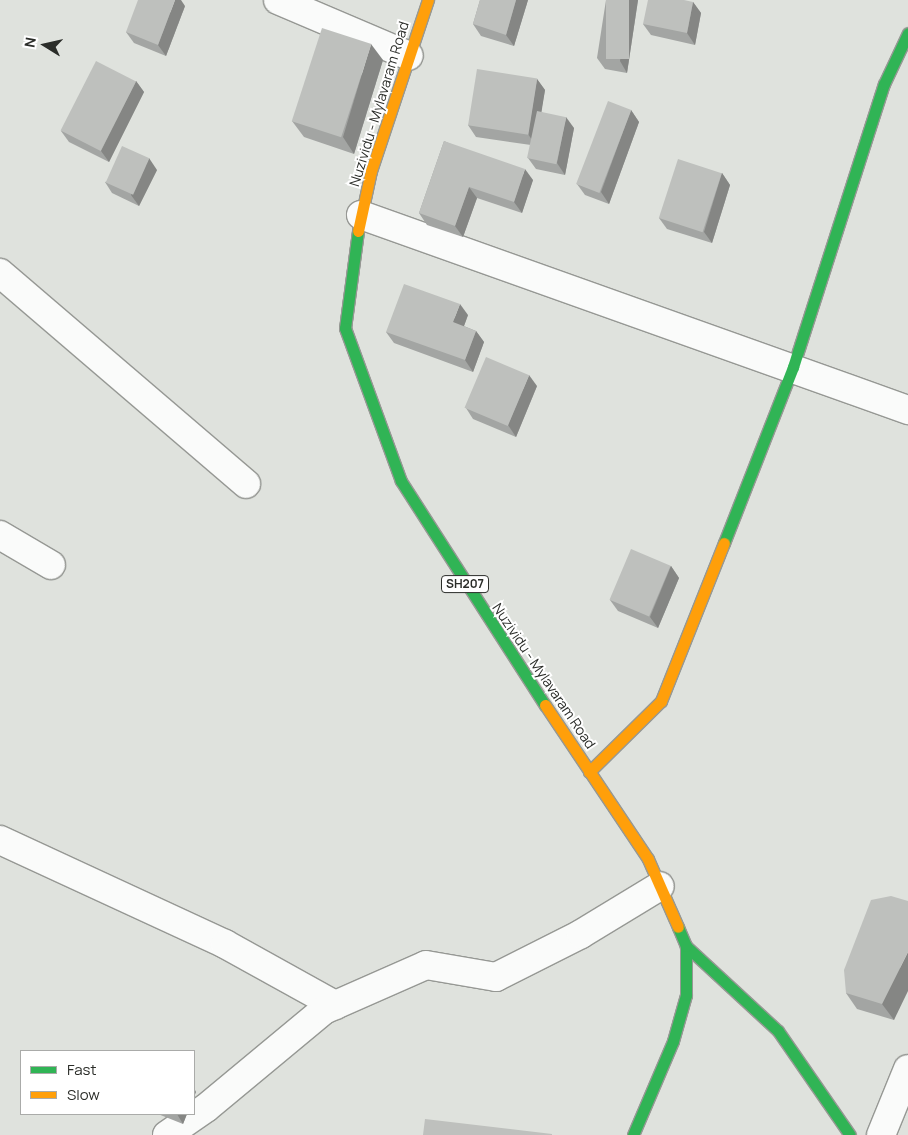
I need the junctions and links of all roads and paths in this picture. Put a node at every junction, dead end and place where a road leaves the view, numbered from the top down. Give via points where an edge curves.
1 (278, 0) edge
2 (428, 0) edge
3 (908, 32) edge
4 (409, 56) junction
5 (361, 215) junction
6 (0, 273) edge
7 (793, 367) junction
8 (908, 410) edge
9 (246, 484) dead end
10 (0, 536) edge
11 (51, 565) dead end
12 (590, 772) junction
13 (0, 840) edge
14 (660, 886) junction
15 (686, 946) junction
16 (335, 1005) junction
17 (908, 1069) edge
18 (167, 1135) edge
19 (633, 1135) edge
20 (850, 1135) edge
21 (881, 1135) edge

1 - 4 street
2 - 4 main road, Nuzividu - Mylavaram Road / SH207
3 - 7 main road via 884,84
4 - 5 main road, Nuzividu - Mylavaram Road / SH207 via 371,171
5 - 7 street
5 - 12 main road, Nuzividu - Mylavaram Road / SH207 via 353,252 345,328 401,481
6 - 9 street
7 - 8 street
7 - 12 main road via 662,701
10 - 11 street
12 - 14 main road, Nuzividu - Mylavaram Road / SH207 via 648,859
13 - 16 street via 225,944
14 - 15 main road, Nuzividu - Mylavaram Road / SH207
14 - 16 street via 581,934 496,977 426,965
15 - 19 main road, Nuzividu - Mylavaram Road / SH207 via 686,995 673,1041
15 - 20 main road via 778,1031
16 - 18 street via 324,1010 206,1108
17 - 21 street

